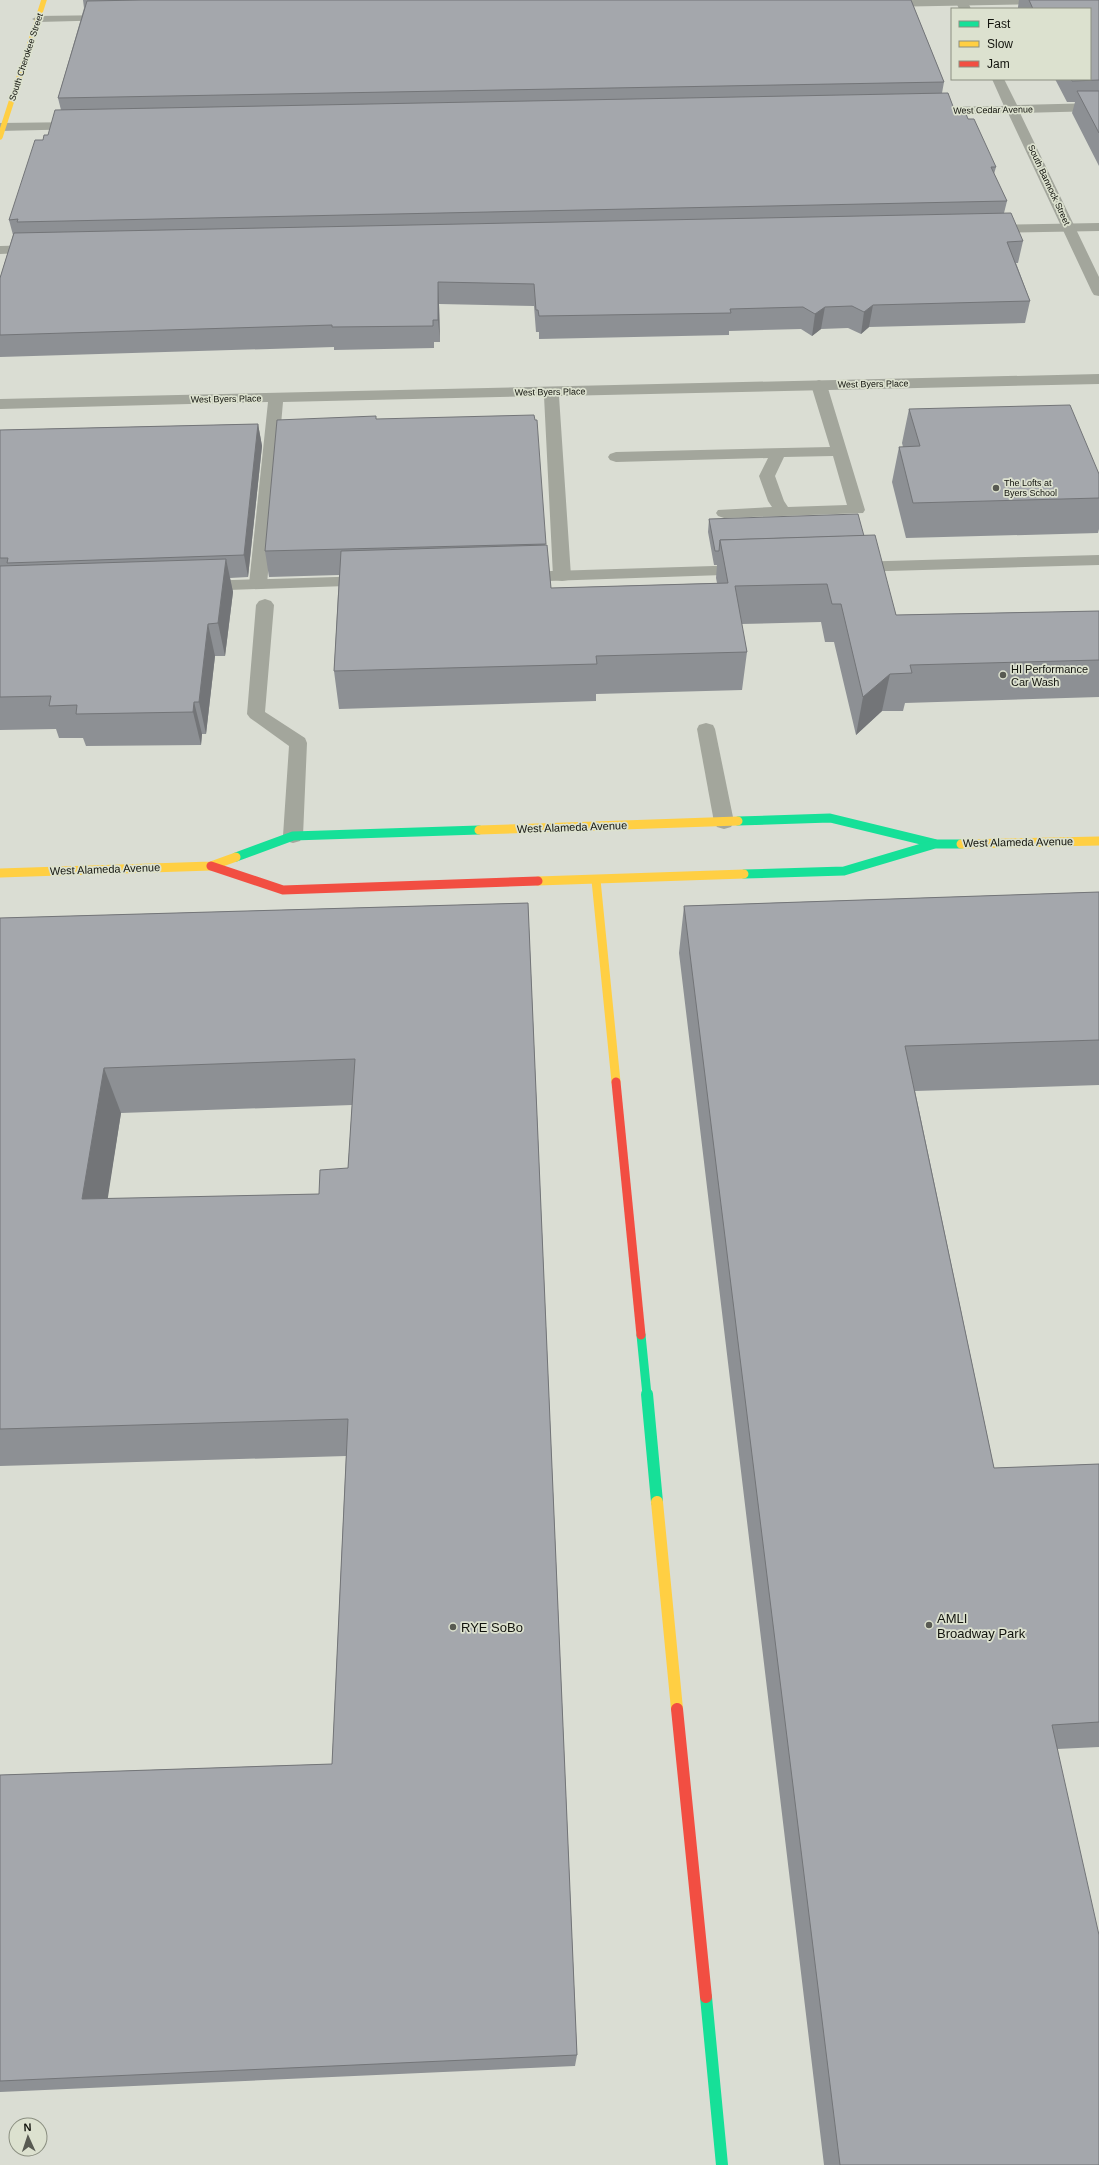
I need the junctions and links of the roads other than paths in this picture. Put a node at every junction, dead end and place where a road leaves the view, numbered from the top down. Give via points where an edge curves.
1 (44, 0) edge
2 (1099, 0) edge
3 (874, 4) edge
4 (962, 4) edge
5 (126, 18) edge
6 (38, 19) junction
7 (998, 80) edge
8 (1099, 107) edge
9 (1013, 110) junction
10 (925, 111) edge
11 (91, 126) edge
12 (1, 130) edge
13 (1069, 227) junction
14 (1099, 227) edge
15 (974, 229) edge
16 (55, 249) edge
17 (0, 250) edge
18 (1099, 292) edge
19 (1099, 379) edge
20 (819, 385) junction
21 (551, 392) junction
22 (276, 398) junction
23 (0, 404) edge
24 (839, 452) junction
25 (778, 453) junction
26 (616, 457) dead end
27 (784, 512) junction
28 (724, 513) dead end
29 (1099, 560) edge
30 (838, 568) edge
31 (759, 570) edge
32 (562, 576) junction
33 (506, 577) edge
34 (386, 580) edge
35 (258, 584) junction
36 (188, 586) edge
37 (265, 605) dead end
38 (706, 729) dead end
39 (724, 822) junction
40 (293, 836) junction
41 (1099, 841) edge
42 (937, 844) junction
43 (210, 866) junction
44 (0, 873) edge
45 (596, 880) junction
46 (722, 2165) edge

1 - 6 main road, South Cherokee Street
2 - 4 street
3 - 4 street
5 - 6 street
6 - 12 main road, South Cherokee Street
7 - 9 street, South Bannock Street
8 - 9 street, West Cedar Avenue
9 - 10 street, West Cedar Avenue
9 - 13 street, South Bannock Street
11 - 12 street
13 - 14 street
13 - 15 street
13 - 18 street, South Bannock Street
16 - 17 street
19 - 20 street, West Byers Place
20 - 21 street, West Byers Place
20 - 24 street
21 - 22 street, West Byers Place
21 - 32 street
22 - 23 street, West Byers Place
22 - 35 street
24 - 25 street
24 - 27 street via 857,510
25 - 26 street
25 - 27 street via 767,476 776,501
27 - 28 street
29 - 30 street
31 - 32 street
32 - 33 street
34 - 35 street
35 - 36 street
37 - 40 street via 256,714 298,743
38 - 39 street
39 - 40 main road, West Alameda Avenue
39 - 42 main road, West Alameda Avenue via 830,818
40 - 43 main road, West Alameda Avenue
41 - 42 main road, West Alameda Avenue
42 - 45 main road, West Alameda Avenue via 844,871
43 - 44 main road, West Alameda Avenue
43 - 45 main road, West Alameda Avenue via 283,890
45 - 46 main road

